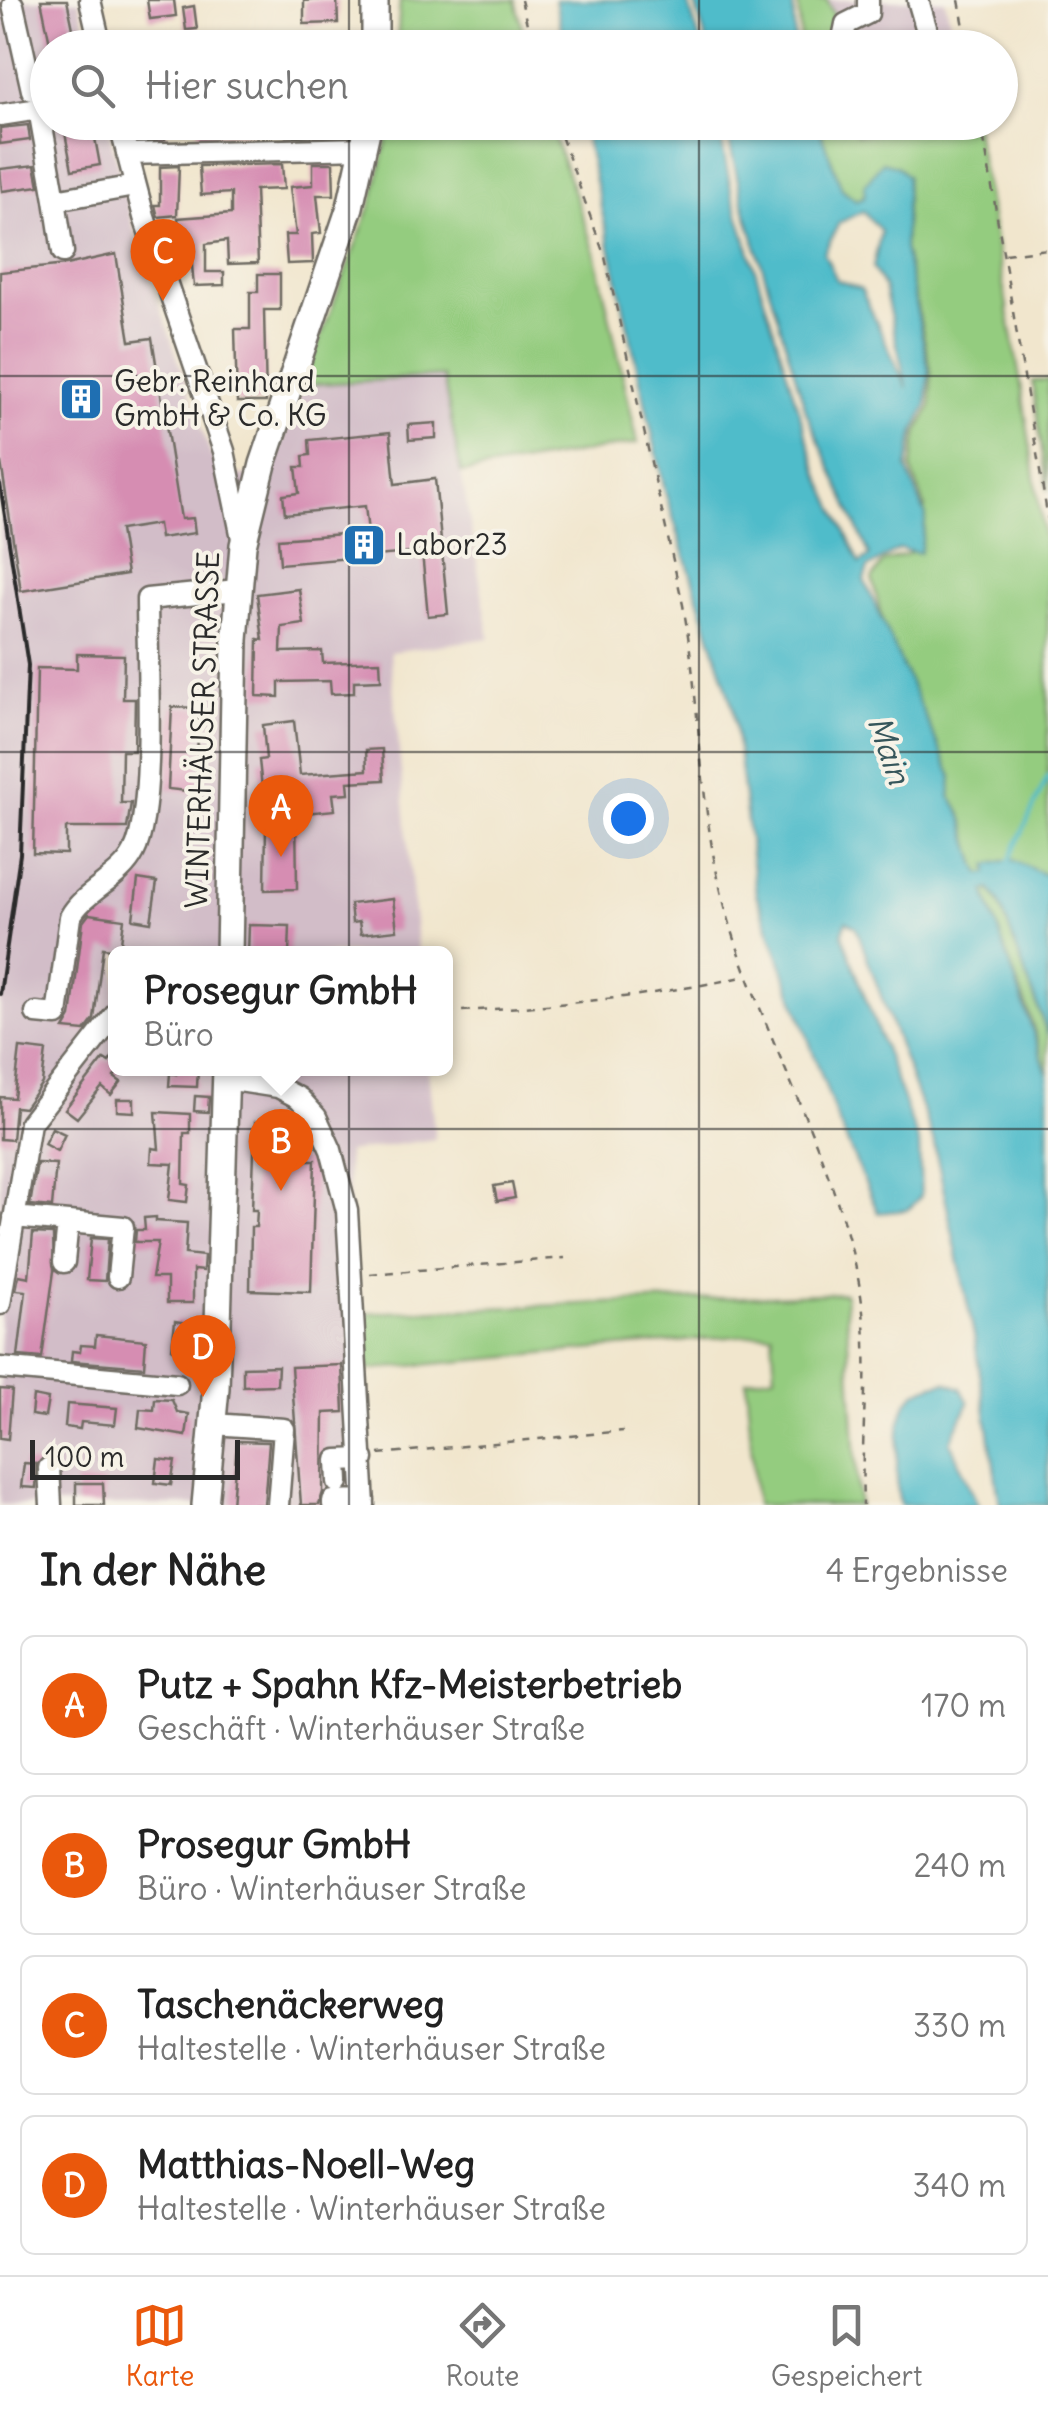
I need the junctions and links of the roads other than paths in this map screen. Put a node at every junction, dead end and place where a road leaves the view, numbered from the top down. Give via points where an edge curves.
1 (90, 0) edge
2 (375, 0) edge
3 (868, 0) edge
4 (918, 0) edge
5 (10, 5) edge
6 (97, 30) edge
7 (375, 30) edge
8 (844, 30) edge
9 (927, 30) edge
10 (30, 82) edge
11 (30, 110) edge
12 (0, 114) edge
13 (45, 140) edge
14 (124, 140) edge
15 (304, 140) edge
16 (366, 140) edge
17 (127, 154) junction
18 (134, 186) junction
19 (55, 200) junction
20 (63, 252) dead end
21 (224, 451) junction
22 (263, 464) junction
23 (243, 545) junction
24 (237, 590) junction
25 (228, 946) edge
26 (36, 1013) dead end
27 (108, 1023) edge
28 (226, 1076) edge
29 (233, 1076) edge
30 (14, 1217) junction
31 (68, 1222) junction
32 (64, 1262) dead end
33 (118, 1276) dead end
34 (0, 1304) edge
35 (0, 1368) edge
36 (177, 1384) dead end
37 (213, 1424) junction
38 (363, 1458) junction
39 (49, 1468) dead end
40 (338, 1482) dead end
41 (364, 1502) edge
42 (51, 1505) edge
43 (204, 1505) edge
44 (278, 1505) edge
45 (333, 1505) edge

1 - 6 street
2 - 7 main road
3 - 8 street via 868,13
4 - 9 street
5 - 10 street
11 - 12 street
13 - 19 street
14 - 17 street, WINTERHÄUSER STRASSE
15 - 17 street
16 - 22 main road via 350,208
17 - 18 street, WINTERHÄUSER STRASSE
18 - 19 street
18 - 21 street, WINTERHÄUSER STRASSE
19 - 20 street
21 - 22 street via 248,470
21 - 23 street, WINTERHÄUSER STRASSE
22 - 23 main road
23 - 24 main road, WINTERHÄUSER STRASSE
24 - 25 main road, WINTERHÄUSER STRASSE
24 - 26 street via 147,600 146,810 134,852 70,916 57,1015
27 - 30 street via 30,1123
28 - 37 main road
29 - 38 street via 289,1092 316,1117 342,1186
30 - 31 street
30 - 34 street
31 - 32 street
31 - 33 street via 122,1227
35 - 36 street
37 - 43 main road
37 - 44 street via 284,1430
38 - 40 street via 337,1460
38 - 41 street
39 - 42 street
41 - 45 street

